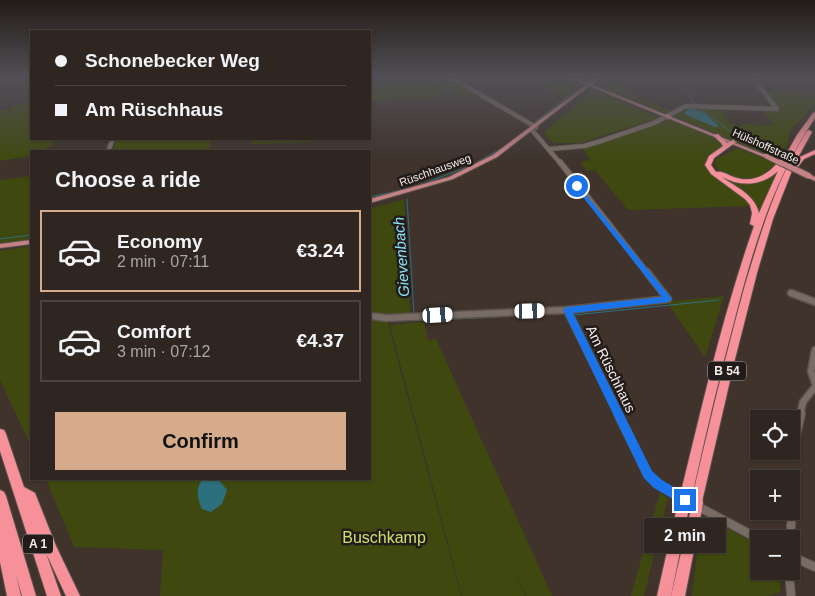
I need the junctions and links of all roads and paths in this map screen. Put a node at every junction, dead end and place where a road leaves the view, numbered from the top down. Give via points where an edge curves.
1 (494, 105) edge
2 (564, 105) edge
3 (639, 105) edge
4 (774, 105) edge
5 (815, 114) edge
6 (815, 124) edge
7 (534, 129) junction
8 (716, 135) junction
9 (735, 143) junction
10 (726, 147) junction
11 (793, 148) junction
12 (550, 149) junction
13 (815, 152) edge
14 (812, 178) edge
15 (781, 188) junction
16 (371, 201) edge
17 (30, 242) edge
18 (0, 246) edge
19 (747, 263) junction
20 (792, 293) dead end
21 (815, 302) edge
22 (567, 310) junction
23 (371, 316) edge
24 (815, 350) edge
25 (815, 382) edge
26 (815, 387) edge
27 (800, 416) edge
28 (0, 434) edge
29 (21, 492) junction
30 (0, 496) edge
31 (691, 503) junction
32 (5, 512) junction
33 (750, 534) edge
34 (800, 560) edge
35 (815, 567) edge
36 (789, 580) edge
37 (14, 596) edge
38 (29, 596) edge
39 (54, 596) edge
40 (73, 596) edge
41 (664, 596) edge
42 (678, 596) edge
43 (792, 596) edge

1 - 7 street
2 - 7 main road, Rüschhausweg
3 - 8 main road, Hülshoffstraße
4 - 12 street via 778,109 692,105 654,123 589,144
5 - 11 highway, B 54
6 - 15 highway, B 54 via 794,158
7 - 12 street
7 - 16 main road, Rüschhausweg via 467,170 424,187
8 - 9 main road, Hülshoffstraße
8 - 10 highway
9 - 10 highway
9 - 11 highway via 716,157 713,165 726,176 747,182 768,177 785,153
9 - 14 main road, Hülshoffstraße, bridge
10 - 19 highway via 711,157 708,166 756,208 746,250
11 - 19 highway, B 54 via 768,200
12 - 22 street via 668,299
13 - 15 highway via 802,158
15 - 31 highway, B 54 via 762,241
17 - 18 main road
19 - 31 highway, B 54 via 716,373
20 - 21 street
22 - 23 street
22 - 33 street, Am Rüschhaus via 652,480
24 - 25 street via 811,371
26 - 27 street via 803,402
28 - 29 highway, A 1
29 - 39 highway, A 1
29 - 40 highway via 31,496
30 - 32 highway, A 1
31 - 41 highway, B 54
31 - 42 highway, B 54
32 - 37 highway via 0,531
32 - 38 highway, A 1
34 - 35 street
36 - 43 street

